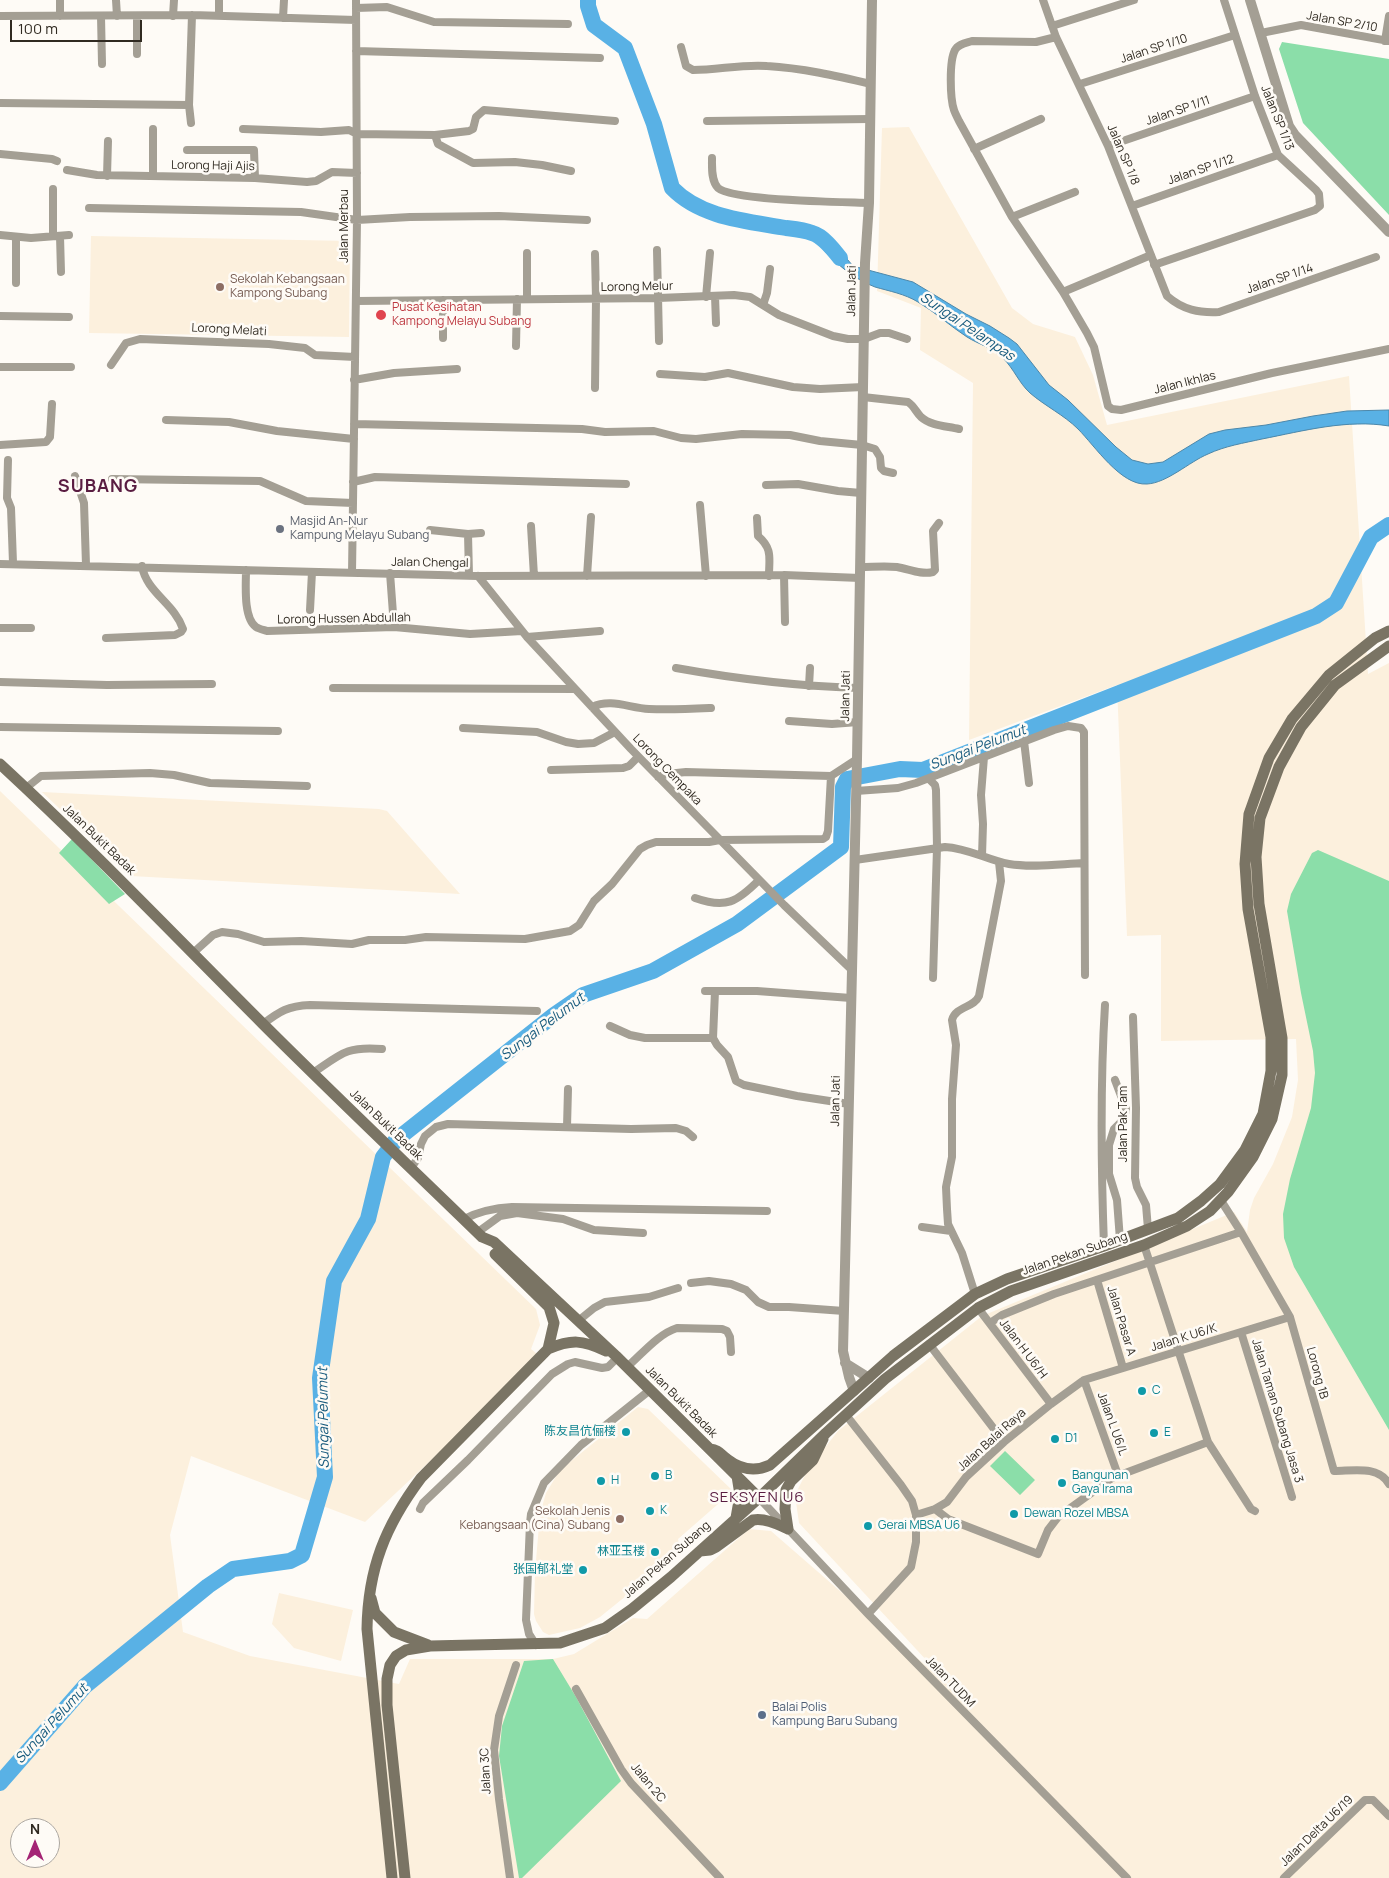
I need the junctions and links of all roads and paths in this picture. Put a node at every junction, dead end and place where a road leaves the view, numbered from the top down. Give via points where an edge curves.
1 (60, 0) edge
2 (116, 0) edge
3 (174, 0) edge
4 (219, 0) edge
5 (284, 0) edge
6 (872, 0) edge
7 (1043, 0) edge
8 (1134, 0) edge
9 (1224, 0) edge
10 (1250, 0) edge
11 (356, 4) edge
12 (192, 15) junction
13 (0, 16) edge
14 (60, 16) junction
15 (101, 16) junction
16 (117, 16) junction
17 (137, 16) junction
18 (173, 16) junction
19 (219, 16) junction
20 (1389, 16) edge
21 (283, 18) junction
22 (356, 20) junction
23 (568, 24) dead end
24 (1052, 26) junction
25 (1261, 33) junction
26 (1235, 35) junction
27 (1056, 37) junction
28 (1387, 41) edge
29 (681, 47) dead end
30 (356, 51) junction
31 (137, 54) dead end
32 (600, 58) dead end
33 (102, 64) dead end
34 (871, 84) junction
35 (1080, 84) junction
36 (1255, 96) junction
37 (0, 103) edge
38 (189, 104) junction
39 (870, 119) junction
40 (1041, 119) dead end
41 (614, 121) dead end
42 (707, 121) dead end
43 (191, 123) dead end
44 (243, 129) dead end
45 (153, 130) dead end
46 (357, 134) junction
47 (434, 136) junction
48 (108, 141) dead end
49 (1108, 146) junction
50 (974, 149) junction
51 (187, 150) dead end
52 (0, 154) edge
53 (1278, 155) junction
54 (712, 158) dead end
55 (57, 161) dead end
56 (67, 170) dead end
57 (571, 171) dead end
58 (357, 173) junction
59 (107, 176) junction
60 (153, 176) junction
61 (256, 178) junction
62 (52, 189) dead end
63 (1075, 192) dead end
64 (869, 203) junction
65 (1132, 206) junction
66 (89, 208) dead end
67 (1012, 217) junction
68 (357, 220) junction
69 (587, 220) dead end
70 (1389, 232) edge
71 (0, 235) edge
72 (68, 235) dead end
73 (56, 236) junction
74 (16, 237) junction
75 (657, 250) dead end
76 (527, 252) dead end
77 (710, 253) dead end
78 (595, 254) dead end
79 (1150, 255) junction
80 (1376, 257) dead end
81 (1154, 265) junction
82 (770, 269) dead end
83 (61, 272) dead end
84 (16, 284) dead end
85 (1063, 292) junction
86 (706, 296) junction
87 (715, 296) junction
88 (658, 298) junction
89 (518, 299) junction
90 (527, 299) junction
91 (596, 299) junction
92 (443, 300) junction
93 (356, 301) junction
94 (764, 305) junction
95 (1190, 310) joint
96 (0, 316) edge
97 (69, 317) dead end
98 (716, 323) dead end
99 (443, 338) dead end
100 (864, 338) junction
101 (907, 338) dead end
102 (659, 341) dead end
103 (516, 346) dead end
104 (1389, 349) edge
105 (355, 357) junction
106 (110, 365) dead end
107 (0, 367) edge
108 (71, 367) dead end
109 (457, 369) dead end
110 (660, 374) dead end
111 (354, 380) junction
112 (595, 388) dead end
113 (863, 392) junction
114 (52, 404) dead end
115 (166, 420) dead end
116 (354, 424) junction
117 (960, 428) dead end
118 (354, 439) junction
119 (0, 445) edge
120 (862, 445) junction
121 (8, 460) dead end
122 (893, 473) dead end
123 (75, 476) dead end
124 (4, 477) edge
125 (112, 479) dead end
126 (353, 482) junction
127 (626, 484) dead end
128 (766, 485) dead end
129 (861, 493) junction
130 (352, 503) junction
131 (700, 505) dead end
132 (591, 517) dead end
133 (757, 518) dead end
134 (939, 523) dead end
135 (532, 526) dead end
136 (430, 530) dead end
137 (481, 533) dead end
138 (468, 534) junction
139 (0, 564) edge
140 (13, 564) junction
141 (86, 565) junction
142 (142, 566) junction
143 (860, 567) junction
144 (246, 570) junction
145 (312, 572) junction
146 (352, 572) junction
147 (390, 573) junction
148 (469, 575) junction
149 (478, 576) junction
150 (534, 576) junction
151 (587, 576) junction
152 (706, 576) junction
153 (769, 576) junction
154 (784, 576) junction
155 (860, 578) junction
156 (310, 610) dead end
157 (785, 622) dead end
158 (394, 627) junction
159 (0, 628) edge
160 (32, 628) dead end
161 (600, 631) dead end
162 (1389, 631) edge
163 (525, 634) junction
164 (106, 638) dead end
165 (1389, 646) edge
166 (676, 668) dead end
167 (810, 668) dead end
168 (0, 682) edge
169 (212, 684) dead end
170 (809, 686) junction
171 (333, 688) dead end
172 (858, 688) junction
173 (575, 689) junction
174 (592, 707) junction
175 (711, 708) dead end
176 (789, 721) dead end
177 (858, 722) junction
178 (0, 727) edge
179 (463, 728) dead end
180 (278, 731) dead end
181 (615, 732) junction
182 (1024, 741) junction
183 (638, 757) junction
184 (984, 757) junction
185 (857, 759) junction
186 (0, 764) edge
187 (551, 770) dead end
188 (832, 776) junction
189 (658, 777) junction
190 (928, 779) junction
191 (1029, 783) dead end
192 (307, 786) dead end
193 (26, 788) junction
194 (856, 789) junction
195 (720, 840) junction
196 (937, 848) junction
197 (982, 856) junction
198 (855, 860) junction
199 (999, 862) junction
200 (1084, 863) junction
201 (760, 880) junction
202 (695, 898) dead end
203 (194, 953) junction
204 (852, 970) junction
205 (1084, 976) dead end
206 (932, 978) dead end
207 (705, 991) dead end
208 (715, 991) junction
209 (851, 998) junction
210 (1105, 1005) dead end
211 (537, 1011) dead end
212 (1133, 1017) dead end
213 (263, 1024) junction
214 (610, 1026) dead end
215 (713, 1038) junction
216 (382, 1049) dead end
217 (313, 1073) junction
218 (1115, 1080) dead end
219 (568, 1089) dead end
220 (849, 1104) junction
221 (567, 1127) junction
222 (693, 1137) dead end
223 (411, 1168) junction
224 (1220, 1199) junction
225 (767, 1211) dead end
226 (464, 1219) junction
227 (922, 1227) dead end
228 (1148, 1229) junction
229 (951, 1231) junction
230 (1241, 1232) junction
231 (643, 1233) dead end
232 (480, 1235) junction
233 (1120, 1240) junction
234 (1144, 1245) junction
235 (1104, 1246) junction
236 (1150, 1262) junction
237 (1097, 1280) junction
238 (690, 1283) dead end
239 (678, 1288) dead end
240 (975, 1294) junction
241 (978, 1308) junction
242 (844, 1311) junction
243 (1290, 1317) junction
244 (578, 1321) junction
245 (990, 1323) junction
246 (1240, 1332) junction
247 (929, 1344) junction
248 (548, 1349) junction
249 (1180, 1351) junction
250 (731, 1352) dead end
251 (617, 1357) junction
252 (845, 1363) junction
253 (627, 1367) junction
254 (1123, 1368) junction
255 (870, 1378) junction
256 (1084, 1380) junction
257 (650, 1390) junction
258 (854, 1391) junction
259 (1050, 1404) junction
260 (846, 1415) junction
261 (826, 1433) junction
262 (1004, 1442) junction
263 (1208, 1442) junction
264 (710, 1449) junction
265 (1118, 1475) junction
266 (737, 1476) junction
267 (1389, 1484) edge
268 (1292, 1497) dead end
269 (760, 1498) junction
270 (420, 1509) dead end
271 (935, 1509) junction
272 (1255, 1511) dead end
273 (916, 1515) junction
274 (736, 1518) junction
275 (788, 1529) junction
276 (699, 1551) junction
277 (370, 1594) junction
278 (868, 1614) junction
279 (536, 1645) junction
280 (430, 1646) junction
281 (516, 1665) dead end
282 (576, 1689) dead end
283 (1389, 1816) edge
284 (392, 1878) edge
285 (405, 1878) edge
286 (510, 1878) edge
287 (720, 1878) edge
288 (1127, 1878) edge
289 (1284, 1878) edge

1 - 14 street
2 - 16 street
3 - 18 street
4 - 19 street
5 - 21 street
6 - 34 street, Jalan Jati
7 - 24 street, Jalan SP 1/8
8 - 24 street
9 - 26 street, Jalan SP 1/13
10 - 25 street
11 - 22 street, Jalan Merbau
11 - 23 street via 387,7 434,22
12 - 18 street
12 - 19 street
12 - 38 street
13 - 14 street
14 - 15 street
15 - 16 street
15 - 33 street
16 - 17 street
17 - 18 street
17 - 31 street
19 - 21 street
20 - 28 street
21 - 22 street
22 - 30 street, Jalan Merbau
24 - 27 street, Jalan SP 1/8
25 - 28 street, Jalan SP 2/10 via 1301,25
25 - 70 street via 1289,126
26 - 35 street, Jalan SP 1/10
26 - 36 street, Jalan SP 1/13
27 - 35 street, Jalan SP 1/8
27 - 50 street, Jalan Ikhlas via 1036,42 972,41 955,49 954,109
29 - 34 street via 686,66 693,70 766,66
30 - 32 street
30 - 46 street, Jalan Merbau
34 - 39 street, Jalan Jati
35 - 49 street, Jalan SP 1/8
36 - 49 street, Jalan SP 1/11
36 - 53 street, Jalan SP 1/13
37 - 38 street
38 - 43 street
39 - 42 street
39 - 64 street, Jalan Jati
40 - 50 street
41 - 47 street via 484,110 476,117 470,131
44 - 46 street via 349,130
45 - 60 street
46 - 47 street
46 - 58 street, Jalan Merbau
47 - 57 street via 438,144 472,163 515,162
48 - 59 street
49 - 65 street, Jalan SP 1/8
50 - 67 street, Jalan Ikhlas
51 - 61 street via 254,150
52 - 55 street
53 - 65 street, Jalan SP 1/12
53 - 81 street, Jalan SP 1/13 via 1316,190 1320,200 1318,208
54 - 64 street via 713,180 727,193
56 - 59 street, Lorong Haji Ajis
58 - 61 street, Lorong Haji Ajis via 332,172 307,182
58 - 68 street, Jalan Merbau
59 - 60 street, Lorong Haji Ajis
60 - 61 street, Lorong Haji Ajis
62 - 73 street
63 - 67 street
64 - 100 street, Jalan Jati
65 - 79 street, Jalan SP 1/8
66 - 68 street via 301,212
67 - 85 street, Jalan Ikhlas
68 - 69 street via 499,216
68 - 93 street, Jalan Merbau
71 - 74 street
72 - 73 street
73 - 74 street
73 - 83 street
74 - 84 street
75 - 88 street
76 - 90 street
77 - 86 street
78 - 91 street
79 - 81 street, Jalan SP 1/8
79 - 85 street
80 - 95 street, Jalan SP 1/14 via 1220,312
81 - 95 street, Jalan SP 1/8 via 1168,296
82 - 94 street
85 - 104 street, Jalan Ikhlas via 1094,347 1108,406 1112,409 1121,410 1272,373
86 - 87 street, Lorong Melur
86 - 88 street, Lorong Melur
87 - 94 street, Lorong Melur via 750,297
87 - 98 street
88 - 91 street, Lorong Melur
88 - 102 street
89 - 90 street, Lorong Melur
89 - 92 street, Lorong Melur
89 - 103 street
90 - 91 street, Lorong Melur
91 - 112 street
92 - 93 street, Lorong Melur
92 - 99 street
93 - 105 street, Jalan Merbau
94 - 100 street, Lorong Melur via 779,315 832,336
96 - 97 street
100 - 101 street, Lorong Melur via 880,333
100 - 113 street, Jalan Jati
105 - 106 street, Lorong Melati via 315,355 305,348 269,344 140,338 126,343
105 - 111 street, Jalan Merbau
107 - 108 street
109 - 111 street via 394,373
110 - 113 street via 705,377 728,373 793,387
111 - 116 street, Jalan Merbau
113 - 117 street via 908,402 920,417 931,423
113 - 120 street, Jalan Jati
114 - 119 street via 50,437 46,442
115 - 118 street via 229,422
116 - 118 street, Jalan Merbau
116 - 120 street via 654,431 696,439 742,434 790,434
118 - 126 street, Jalan Merbau
120 - 122 street via 878,452 881,468
120 - 129 street, Jalan Jati
121 - 124 street
123 - 141 street via 84,503
124 - 140 street via 11,508
125 - 130 street via 260,481 306,501
126 - 127 street via 375,478
126 - 130 street, Jalan Merbau
128 - 129 street via 798,484
129 - 143 street, Jalan Jati
130 - 146 street, Jalan Merbau
131 - 152 street
132 - 151 street
133 - 153 street via 758,536 770,553
134 - 143 street via 933,531 933,572
135 - 150 street
136 - 138 street
137 - 138 street
138 - 148 street
139 - 140 street, Jalan Chengal
140 - 141 street, Jalan Chengal
141 - 142 street, Jalan Chengal
142 - 144 street, Jalan Chengal
142 - 164 street via 148,582 176,614 183,628 175,634
143 - 155 street, Jalan Jati
144 - 145 street, Jalan Chengal
144 - 158 street, Lorong Hussen Abdullah via 246,602 250,619 256,627 267,631
145 - 146 street, Jalan Chengal
145 - 156 street
146 - 147 street, Jalan Chengal
147 - 148 street, Jalan Chengal
147 - 158 street
148 - 149 street, Jalan Chengal
149 - 150 street, Jalan Chengal
149 - 163 street, Lorong Cempaka
150 - 151 street, Jalan Chengal
151 - 152 street, Jalan Chengal
152 - 153 street, Jalan Chengal
153 - 154 street, Jalan Chengal
154 - 155 street, Jalan Chengal
154 - 157 street
155 - 172 street, Jalan Jati
158 - 163 street, Lorong Hussen Abdullah via 470,634
159 - 160 street
161 - 163 street, Lorong Hussen Abdullah
162 - 228 main road, Jalan Pekan Subang via 1375,638 1329,675 1292,719 1269,758 1249,814 1245,864 1248,909 1271,1037 1271,1071 1263,1114 1245,1150 1220,1184 1178,1218
163 - 173 street, Lorong Cempaka
165 - 224 main road, Jalan Pekan Subang via 1335,685 1301,726 1279,767 1260,818 1256,857 1259,904 1282,1038 1282,1075 1272,1119 1254,1157
166 - 170 street
167 - 170 street
168 - 169 street
170 - 172 street
171 - 173 street
172 - 177 street, Jalan Jati
173 - 174 street, Lorong Cempaka
174 - 175 street via 612,702 666,710
174 - 181 street, Lorong Cempaka
176 - 177 street
177 - 185 street, Jalan Jati
178 - 180 street
179 - 181 street via 537,732 578,744 594,743
181 - 183 street, Lorong Cempaka
182 - 184 street
182 - 191 street
182 - 200 street via 1068,726 1083,729
183 - 187 street via 629,766 617,769
183 - 189 street, Lorong Cempaka
184 - 190 street
184 - 197 street via 980,795
185 - 188 street
185 - 194 street, Jalan Jati
186 - 193 main road, Jalan Bukit Badak
188 - 189 street via 686,772
188 - 195 street via 828,831 823,839
189 - 195 street, Lorong Cempaka
190 - 194 street via 898,788
190 - 196 street via 936,790
192 - 193 street via 210,783 150,773 41,776
193 - 203 main road, Jalan Bukit Badak
194 - 198 street, Jalan Jati
195 - 201 street, Lorong Cempaka
195 - 203 street via 656,842 640,849 594,901 579,925 570,931 525,939 426,937 352,944 264,942 222,932 213,935
196 - 197 street via 955,847
196 - 198 street
196 - 206 street
197 - 199 street
198 - 204 street, Jalan Jati
199 - 200 street via 1020,866
199 - 229 street via 1001,881 979,996 974,1003 956,1012 952,1020 956,1045 952,1157 946,1187
200 - 205 street
201 - 202 street via 737,900 726,903
201 - 204 street, Lorong Cempaka
203 - 213 main road, Jalan Bukit Badak
204 - 209 street, Jalan Jati
207 - 208 street
208 - 209 street
208 - 215 street
209 - 220 street, Jalan Jati
210 - 235 street via 1101,1072
211 - 213 street via 310,1005 282,1010
212 - 228 street, Jalan Pak Tam via 1135,1178 1146,1204
213 - 217 main road, Jalan Bukit Badak
214 - 215 street via 646,1038
215 - 220 street via 728,1057 734,1076 740,1083
216 - 217 street via 362,1047 350,1050
217 - 223 main road, Jalan Bukit Badak
218 - 233 street via 1126,1109 1109,1145 1109,1174 1117,1200
219 - 221 street
220 - 242 street, Jalan Jati
221 - 222 street via 676,1128
221 - 223 street via 441,1125 425,1136
223 - 226 main road, Jalan Bukit Badak
224 - 230 street, Lorong 1B
224 - 234 main road, Jalan Pekan Subang via 1210,1211 1187,1226
225 - 226 street via 512,1207 491,1209
226 - 232 main road, Jalan Bukit Badak
227 - 229 street
228 - 233 main road, Jalan Pekan Subang
229 - 240 street
230 - 236 street
230 - 243 street, Lorong 1B
231 - 232 street via 594,1230 563,1219 517,1213 500,1216
232 - 244 main road, Jalan Bukit Badak via 494,1242
232 - 248 main road via 548,1307 554,1324
233 - 235 main road, Jalan Pekan Subang
234 - 236 street
234 - 241 main road, Jalan Pekan Subang via 1011,1290
235 - 240 main road, Jalan Pekan Subang via 1008,1278
236 - 237 street
236 - 249 street
237 - 245 street via 1054,1294
237 - 254 street, Jalan Pasar A
238 - 242 street via 731,1284 746,1290 758,1302 769,1307
239 - 244 street via 649,1297 605,1302
240 - 255 main road, Jalan Pekan Subang
241 - 245 street, Jalan H U6/H
241 - 247 main road, Jalan Pekan Subang
242 - 252 street, Jalan Jati
243 - 246 street, Jalan K U6/K
243 - 267 street, Lorong 1B via 1334,1471 1377,1472 1385,1476
244 - 251 main road, Jalan Bukit Badak
245 - 259 street, Jalan H U6/H
246 - 249 street, Jalan K U6/K
246 - 268 street, Jalan Taman Subang Jasa 3
247 - 260 main road, Jalan Pekan Subang
247 - 262 street
248 - 251 main road via 578,1341
248 - 277 main road via 421,1478 390,1526 378,1554
249 - 254 street, Jalan K U6/K
249 - 263 street
250 - 253 street via 727,1331 677,1328 656,1341
251 - 253 main road, Jalan Bukit Badak
251 - 270 street via 608,1367 575,1362 552,1374
252 - 255 street
252 - 258 street, Jalan Jati
253 - 257 main road, Jalan Bukit Badak
254 - 256 street, Jalan K U6/K
255 - 258 main road, Jalan Pekan Subang
256 - 259 street, Jalan Balai Raya
256 - 265 street, Jalan L U6/L
257 - 264 main road, Jalan Bukit Badak
257 - 279 street via 581,1445 544,1484 538,1495 530,1523 526,1620
258 - 264 main road, Jalan Pekan Subang via 770,1465 749,1469
259 - 262 street, Jalan Balai Raya
260 - 261 main road, Jalan Pekan Subang
260 - 273 street via 901,1485 912,1501
261 - 269 main road, Jalan Pekan Subang
261 - 275 main road via 813,1460 786,1490
262 - 271 street, Jalan Balai Raya via 966,1478 947,1502
263 - 265 street
263 - 272 street
264 - 266 main road, Jalan Bukit Badak
265 - 271 street via 1058,1517 1048,1530 1038,1554 948,1519
266 - 269 main road, Jalan Bukit Badak
266 - 274 main road via 740,1495
269 - 274 main road, Jalan Pekan Subang
269 - 275 street, Jalan TUDM
271 - 273 street, Jalan Balai Raya
273 - 278 street via 916,1542 911,1568
274 - 276 main road, Jalan Pekan Subang
275 - 276 main road via 771,1522 753,1520 716,1547
275 - 278 street, Jalan TUDM
276 - 279 main road, Jalan Pekan Subang via 605,1628 560,1643
277 - 280 main road, Jalan Pekan Subang via 376,1613 394,1632
277 - 284 main road via 367,1629
278 - 288 street, Jalan TUDM
279 - 280 main road, Jalan Pekan Subang
280 - 285 main road, Jalan Pekan Subang via 406,1650 396,1656 387,1679 389,1736
281 - 286 street, Jalan 3C via 499,1716 494,1750
282 - 287 street, Jalan 2C via 631,1783
283 - 289 street, Jalan Delta U6/19 via 1373,1800 1365,1800

